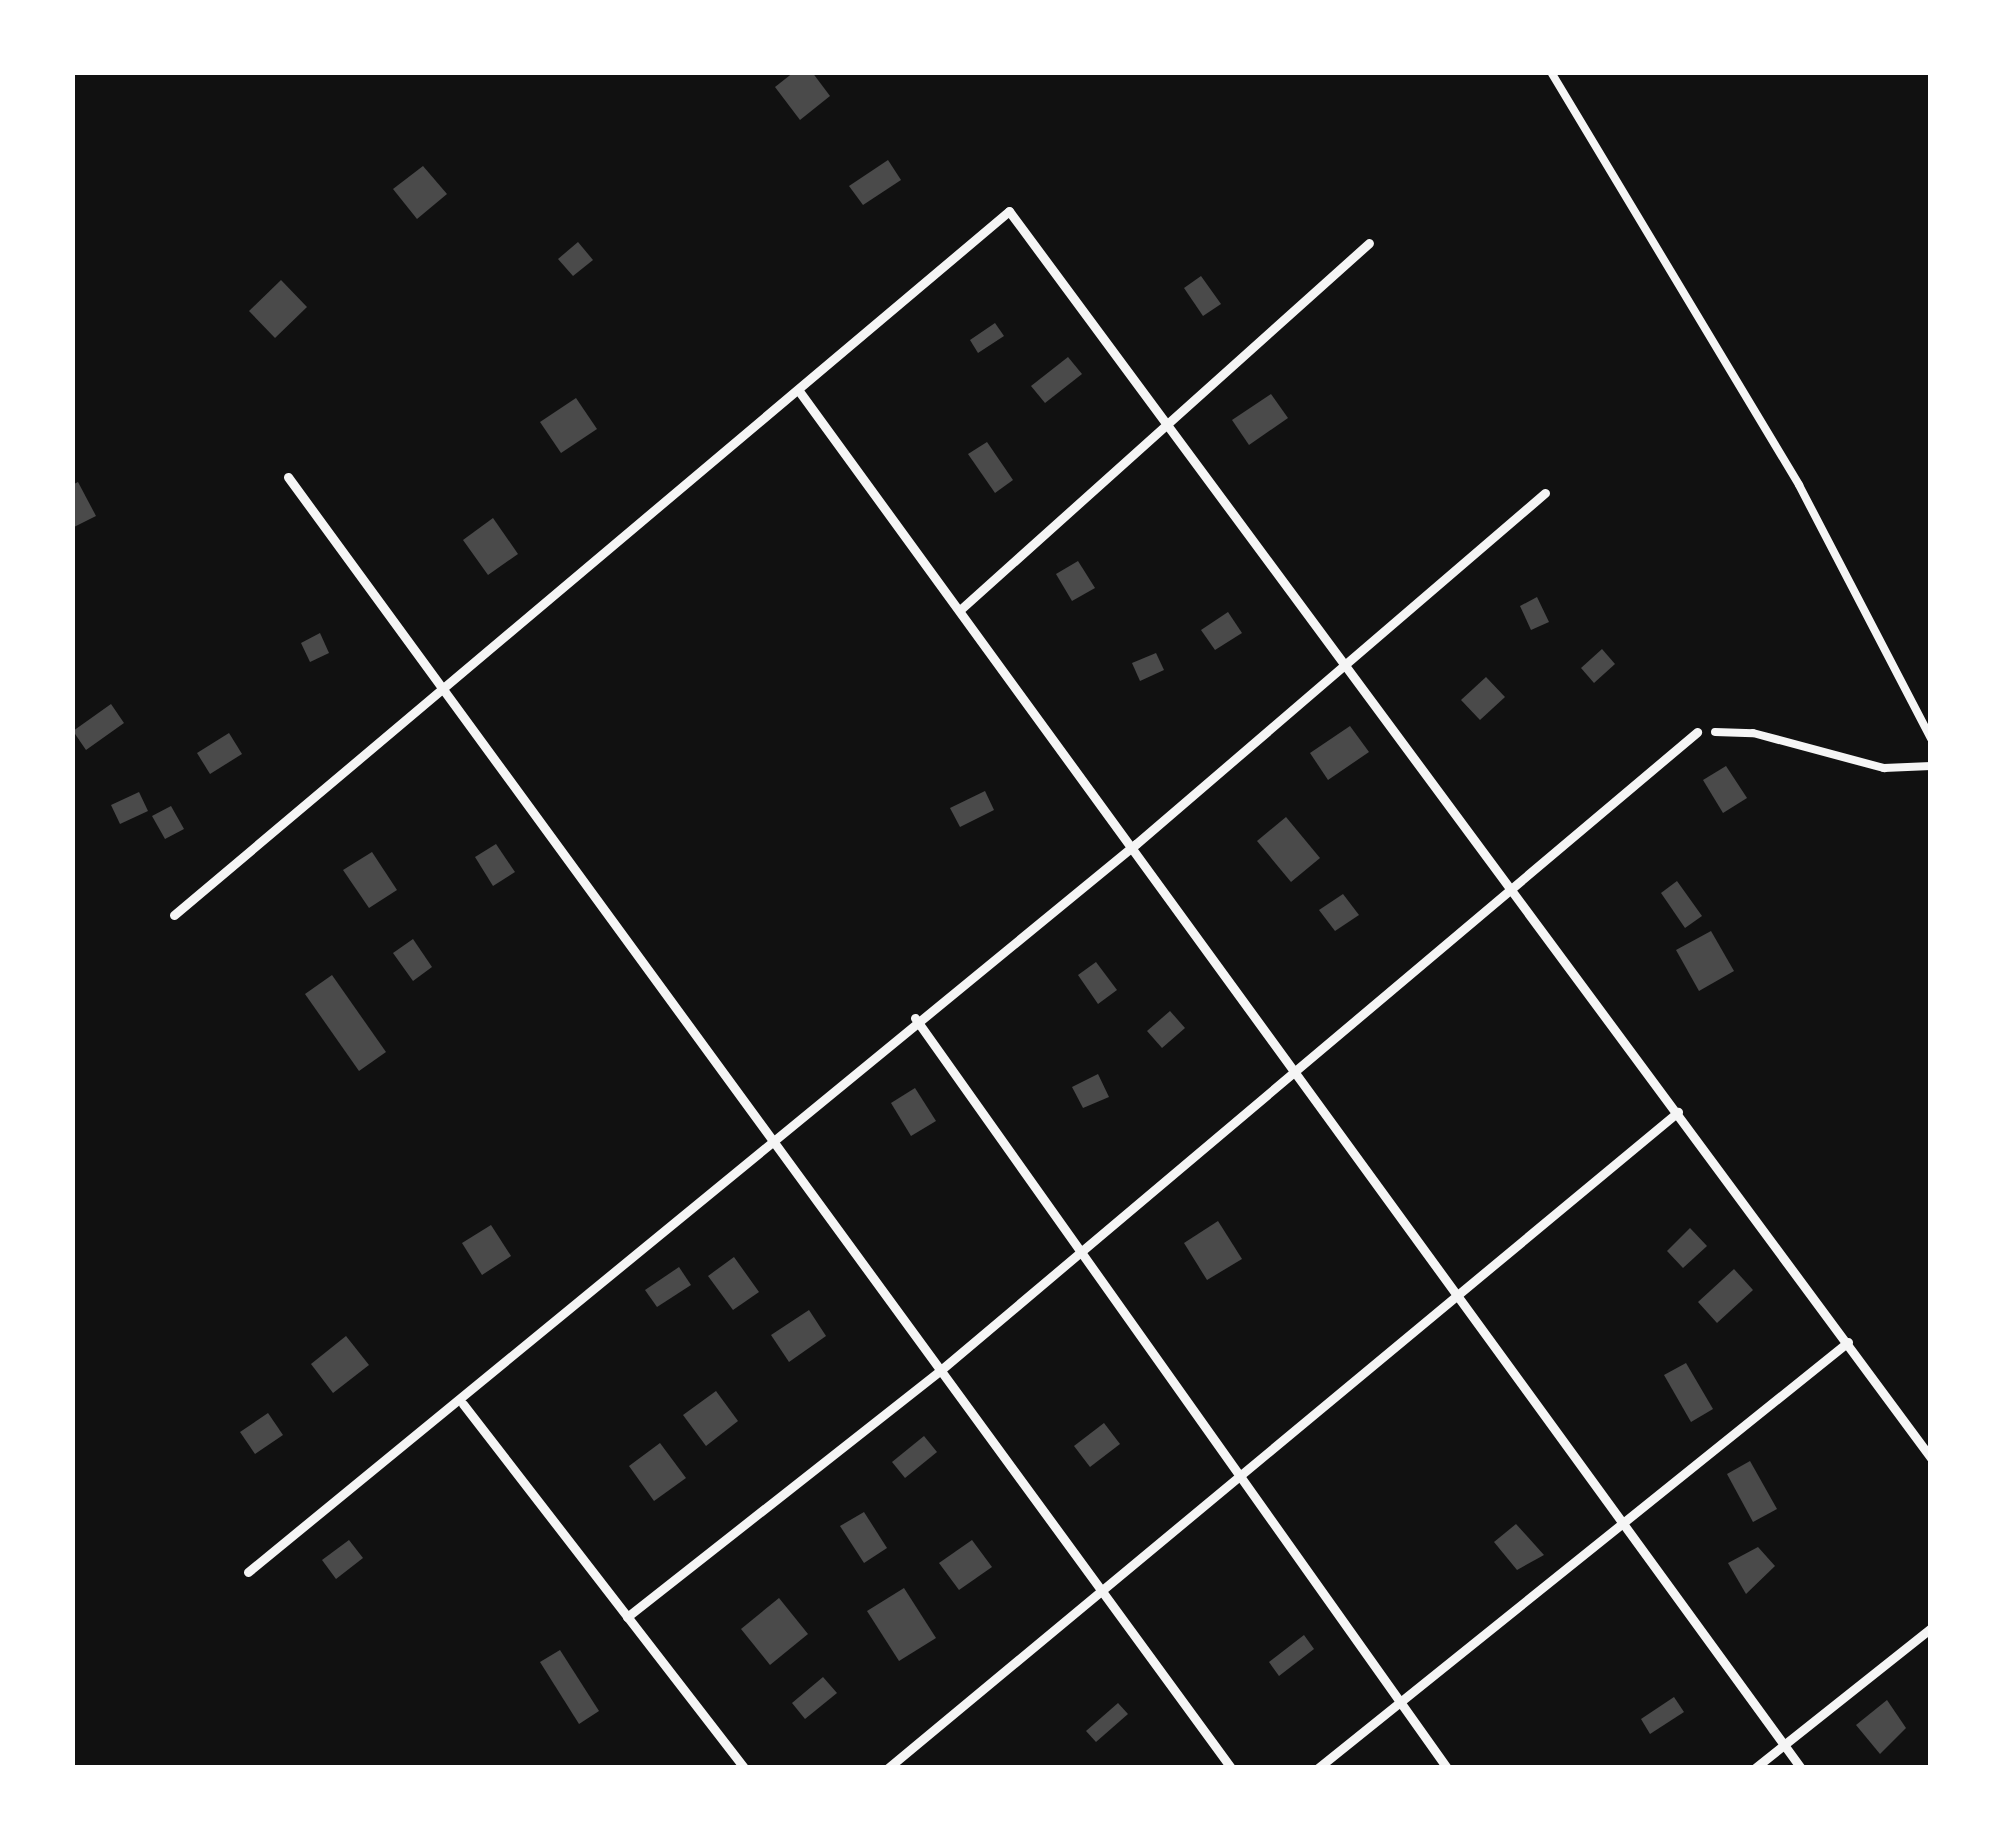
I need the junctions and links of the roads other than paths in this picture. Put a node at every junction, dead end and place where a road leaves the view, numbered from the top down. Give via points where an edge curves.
1 (1370, 243) dead end
2 (800, 391) junction
3 (1170, 425) junction
4 (288, 477) dead end
5 (1545, 493) dead end
6 (961, 609) junction
7 (1347, 667) junction
8 (446, 688) junction
9 (1697, 732) road end
10 (1136, 844) junction
11 (1514, 892) junction
12 (174, 915) dead end
13 (916, 1018) junction
14 (1294, 1066) junction
15 (1678, 1112) junction
16 (776, 1140) junction
17 (1079, 1251) junction
18 (1458, 1293) junction
19 (1848, 1342) junction
20 (942, 1369) junction
21 (463, 1404) junction
22 (1931, 1458) edge
23 (1238, 1476) junction
24 (1624, 1522) junction
25 (248, 1572) dead end
26 (1102, 1590) junction
27 (627, 1617) junction
28 (1931, 1628) edge
29 (1399, 1703) junction
30 (1784, 1744) junction
31 (744, 1768) edge
32 (888, 1768) edge
33 (1232, 1768) edge
34 (1318, 1768) edge
35 (1447, 1768) edge
36 (1755, 1768) edge
37 (1801, 1768) edge

1 - 3 lane
2 - 3 lane via 1010,212
2 - 6 lane
2 - 8 lane
3 - 6 lane
3 - 7 lane
4 - 8 lane
5 - 7 lane
6 - 10 lane
7 - 10 lane
7 - 11 lane
8 - 12 lane
8 - 16 lane
9 - 11 lane
10 - 13 lane
10 - 14 lane
11 - 14 lane
11 - 15 lane
13 - 16 lane
13 - 17 lane
14 - 17 lane
14 - 18 lane
15 - 18 lane
15 - 19 lane
16 - 20 lane
16 - 21 lane
17 - 20 lane
17 - 23 lane
18 - 23 lane
18 - 24 lane
19 - 22 lane
19 - 24 lane
20 - 26 lane
20 - 27 lane
21 - 25 lane
21 - 27 lane
23 - 26 lane
23 - 29 lane
24 - 29 lane
24 - 30 lane
26 - 32 lane
26 - 33 lane
27 - 31 lane
28 - 30 lane
29 - 34 lane
29 - 35 lane
30 - 36 lane
30 - 37 lane

